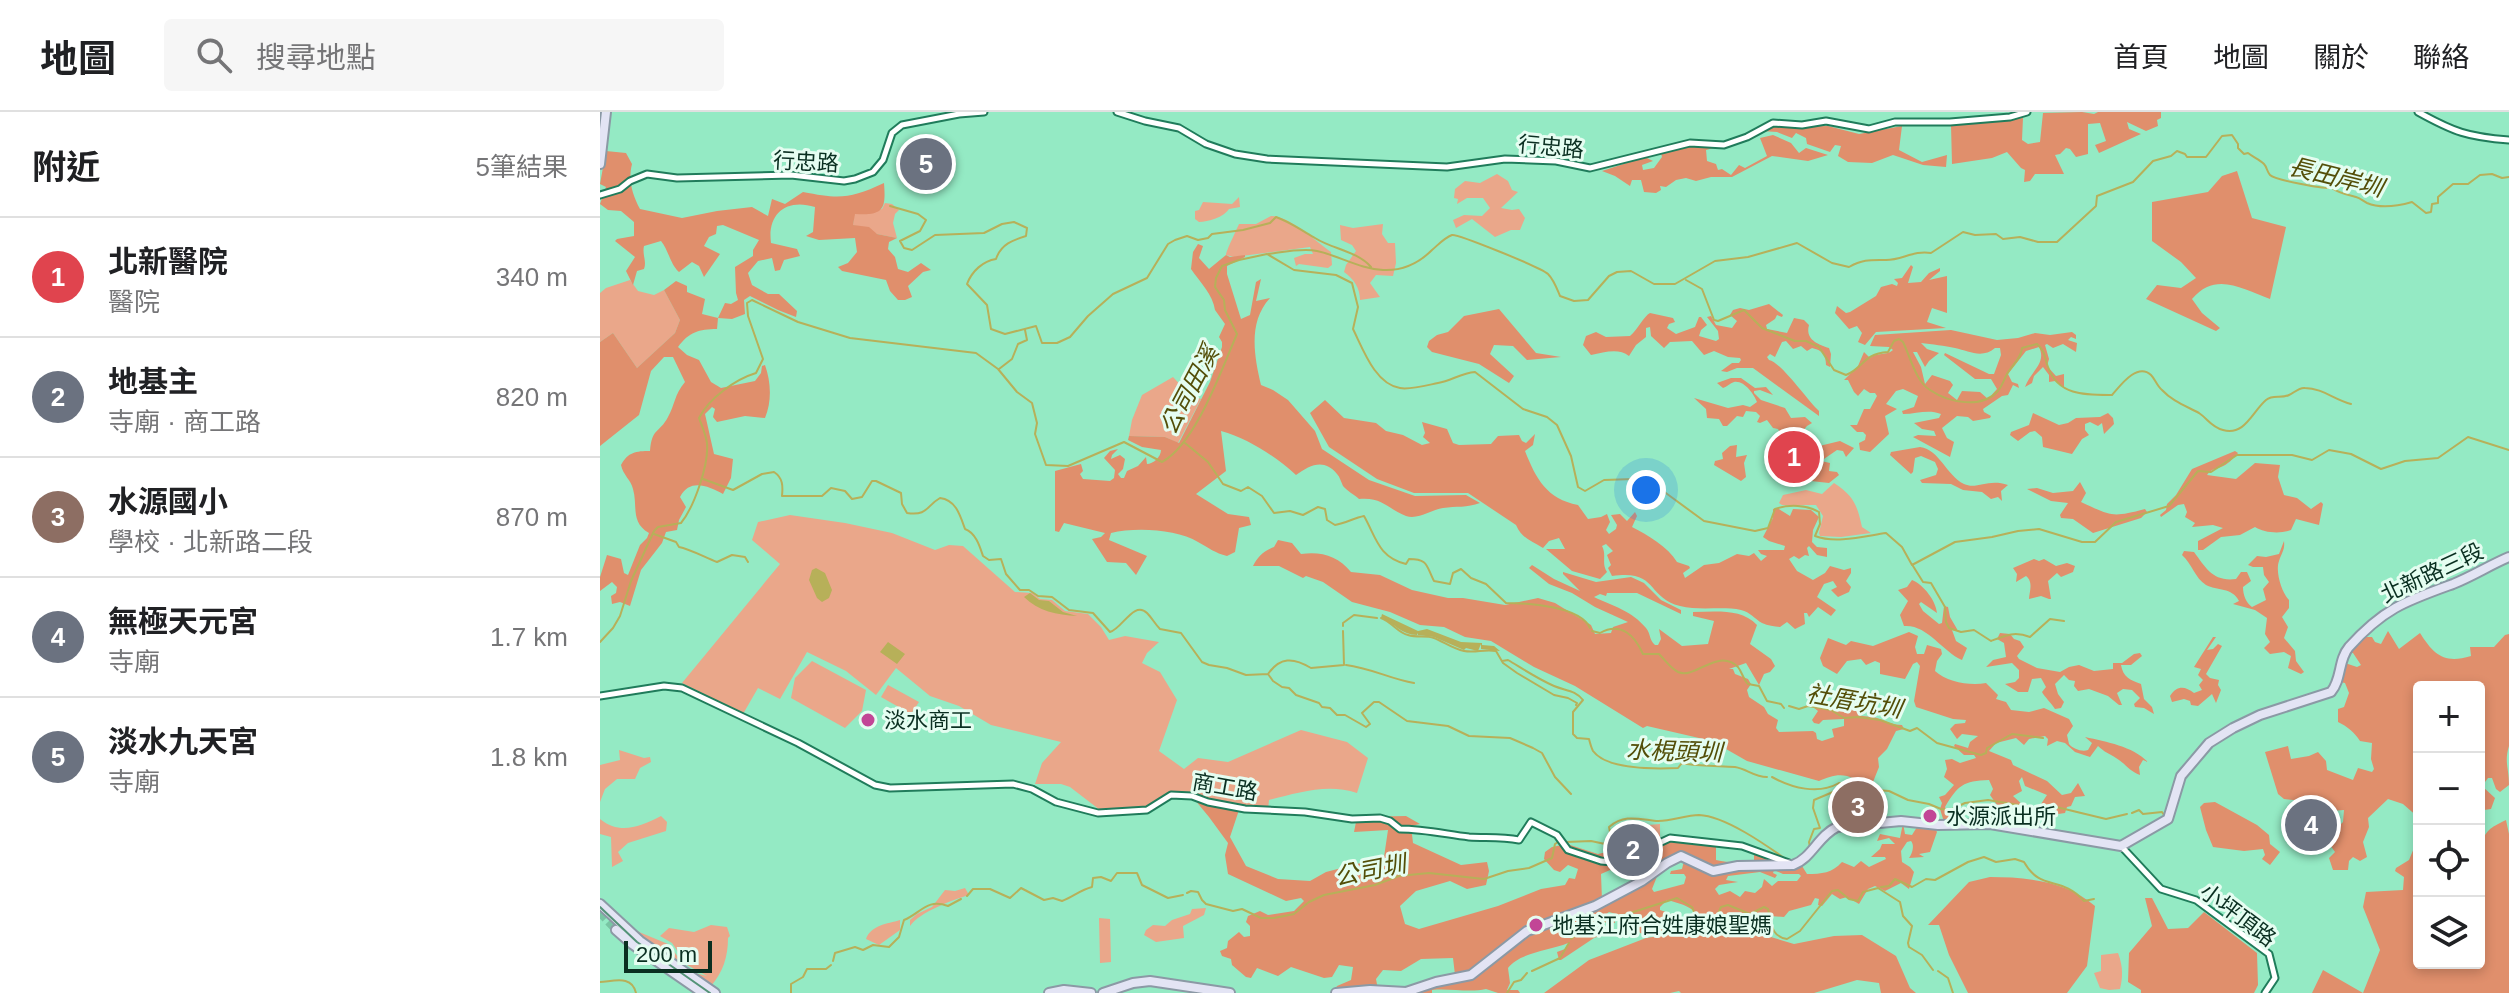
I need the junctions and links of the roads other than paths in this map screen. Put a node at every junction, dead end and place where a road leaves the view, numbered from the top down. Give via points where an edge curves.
1 (604, 112) edge
2 (984, 112) edge
3 (1117, 112) edge
4 (2027, 112) edge
5 (2418, 112) edge
6 (600, 125) edge
7 (2509, 140) edge
8 (600, 164) edge
9 (600, 195) edge
10 (2509, 557) edge
11 (600, 696) edge
12 (2121, 846) junction
13 (1793, 865) junction
14 (600, 904) edge
15 (616, 930) tunnel mouth
16 (703, 993) edge
17 (715, 993) edge
18 (1049, 993) edge
19 (1091, 993) edge
20 (1103, 993) edge
21 (1230, 993) edge
22 (1336, 993) edge
23 (2265, 993) edge

1 - 6 main road
1 - 8 main road
2 - 9 street, 行忠路 via 902,125 892,133 873,172 855,179 647,174
3 - 4 street, 行忠路 via 1179,128 1235,154 1267,159 1447,167 1498,159 1590,168 1669,147 1724,145 1773,123 1826,121 1869,129
5 - 7 street via 2453,131
10 - 12 main road, 北新路三段 via 2390,608 2346,650 2331,692 2272,711 2209,743 2181,776 2168,819
11 - 13 street, 商工路 via 682,688 882,787 1013,784 1098,813 1147,810 1171,795 1192,796 1245,809 1380,818 1400,829 1519,840 1531,822 1557,835 1568,850 1601,861 1627,858 1670,838 1742,846
12 - 13 main road via 1990,824 1901,821 1837,827
12 - 23 street, 小坪頂路 via 2161,889 2196,900 2269,954 2275,978
13 - 22 main road via 1713,871 1681,856 1595,906 1527,931 1471,975 1406,992
14 - 17 main road via 640,941
15 - 16 main road
18 - 19 main road
20 - 21 main road via 1150,981

